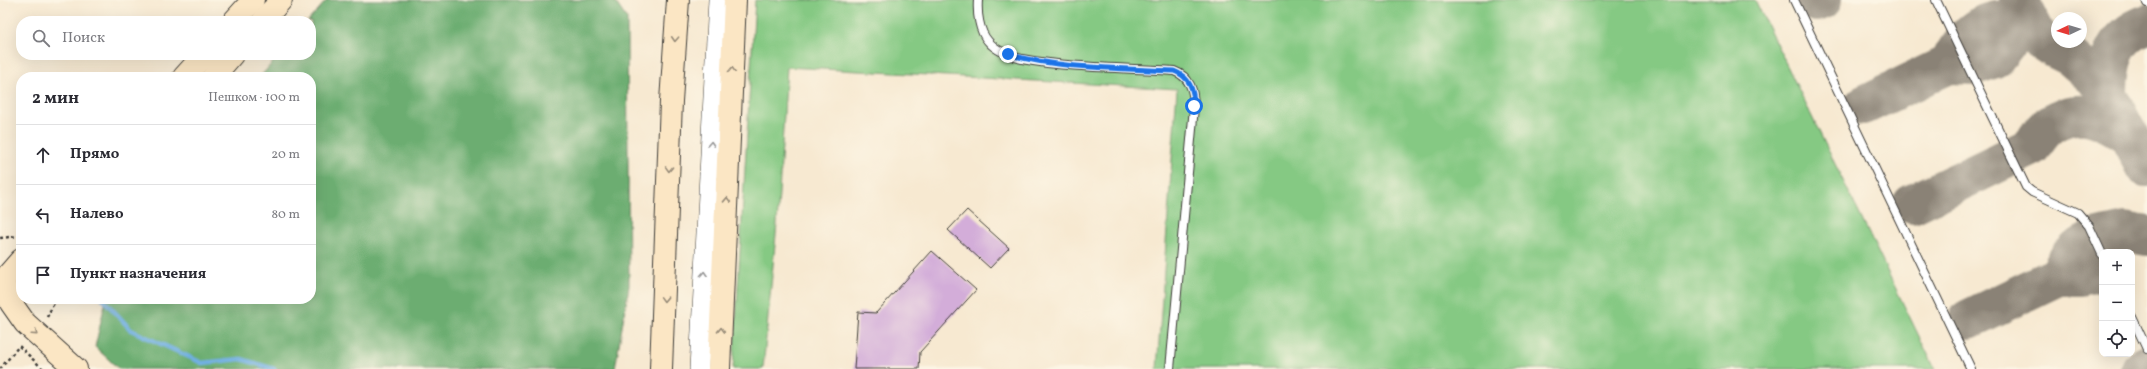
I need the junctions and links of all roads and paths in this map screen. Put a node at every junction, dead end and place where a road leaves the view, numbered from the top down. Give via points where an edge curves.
1 (253, 0) edge
2 (281, 0) edge
3 (678, 0) edge
4 (718, 0) edge
5 (735, 0) edge
6 (978, 0) edge
7 (1794, 0) edge
8 (1936, 0) edge
9 (2146, 0) edge
10 (2147, 3) edge
11 (239, 16) edge
12 (267, 16) edge
13 (199, 60) edge
14 (228, 60) edge
15 (189, 72) edge
16 (217, 72) edge
17 (16, 236) edge
18 (0, 238) edge
19 (2100, 249) edge
20 (16, 272) edge
21 (7, 295) edge
22 (53, 304) edge
23 (46, 317) dead end
24 (2134, 321) edge
25 (2147, 349) edge
26 (0, 369) edge
27 (44, 369) edge
28 (76, 369) edge
29 (661, 369) edge
30 (699, 369) edge
31 (719, 369) edge
32 (1170, 369) edge
33 (1971, 369) edge

1 - 11 main road
2 - 12 main road
3 -> 29 main road
30 -> 4 street
31 -> 5 main road
6 - 32 lane via 980,23 988,41 1008,54 1022,59 1076,65 1174,71 1183,74 1188,80 1194,95 1194,106
7 - 33 lane
8 - 19 lane via 2026,187 2078,213 2089,226
9 - 10 lane
13 - 15 main road
14 - 16 main road
17 - 18 path
20 - 21 main road
21 -> 28 main road via 25,323
22 - 23 path
24 - 25 lane
26 - 27 path via 19,346

